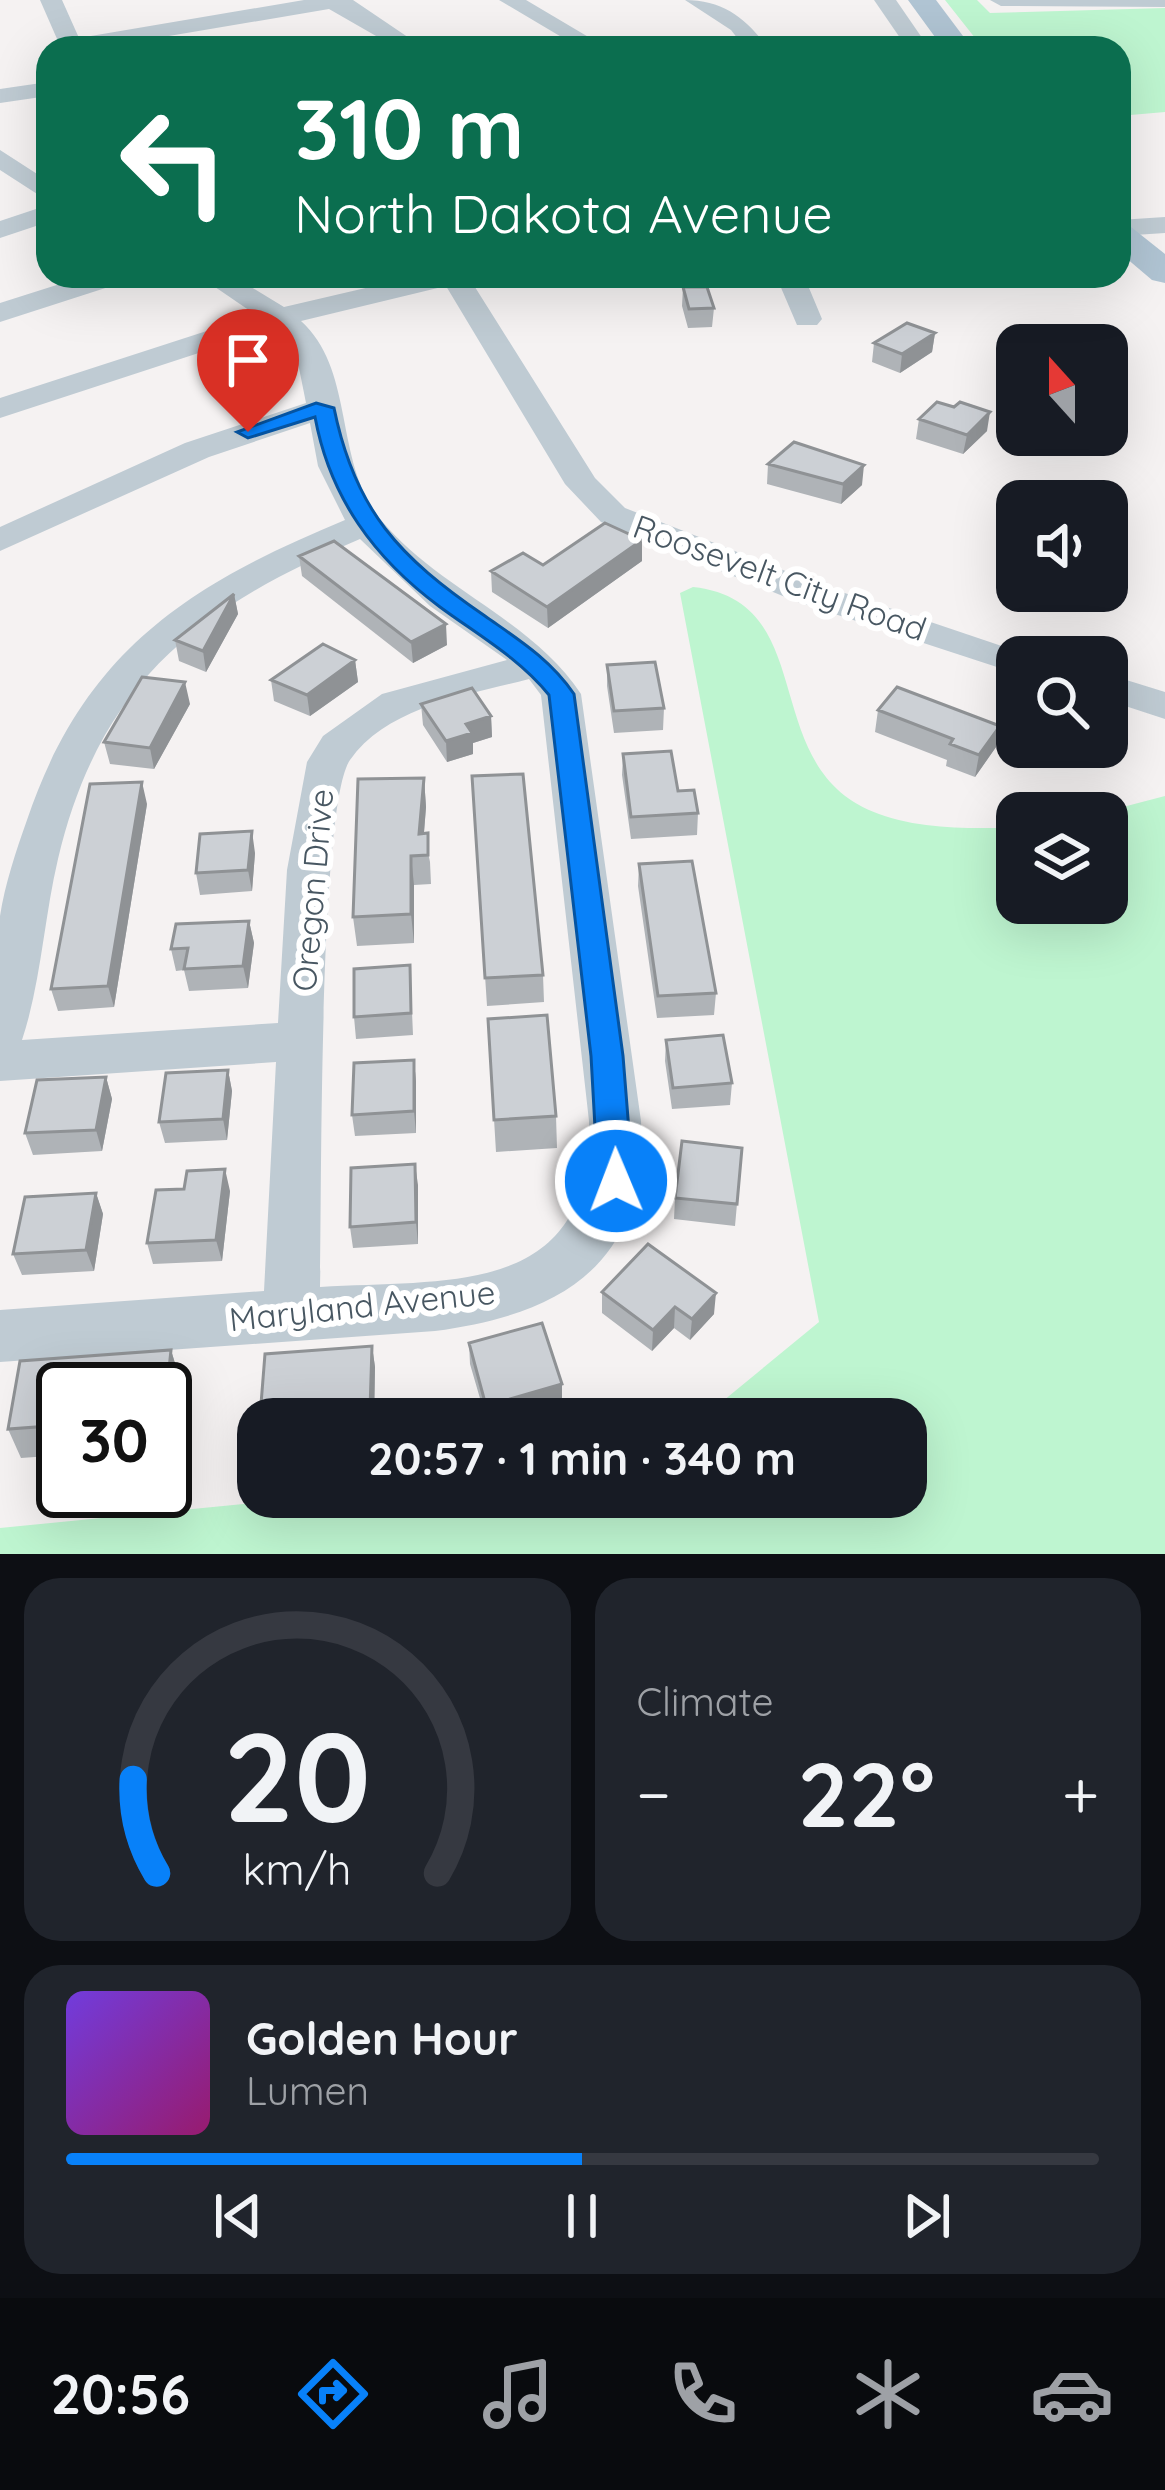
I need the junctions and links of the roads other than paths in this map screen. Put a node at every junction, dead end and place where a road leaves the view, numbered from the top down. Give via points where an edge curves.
1 (51, 0) edge
2 (510, 0) edge
3 (696, 0) edge
4 (885, 0) edge
5 (922, 0) edge
6 (1001, 0) edge
7 (334, 1) edge
8 (1165, 1) edge
9 (67, 36) edge
10 (135, 36) edge
11 (389, 36) edge
12 (574, 36) edge
13 (748, 36) edge
14 (910, 36) edge
15 (949, 36) edge
16 (36, 91) edge
17 (0, 96) edge
18 (0, 158) edge
19 (36, 184) edge
20 (36, 217) edge
21 (1164, 224) edge
22 (1131, 229) edge
23 (0, 230) edge
24 (1131, 242) edge
25 (1165, 272) edge
26 (77, 288) edge
27 (233, 288) edge
28 (403, 288) edge
29 (461, 288) edge
30 (795, 288) edge
31 (0, 313) edge
32 (280, 317) junction
33 (807, 319) dead end
34 (0, 408) edge
35 (324, 408) junction
36 (365, 524) junction
37 (0, 540) edge
38 (996, 653) edge
39 (538, 664) junction
40 (1128, 693) edge
41 (1165, 706) edge
42 (0, 1036) edge
43 (301, 1041) junction
44 (0, 1060) edge
45 (291, 1314) junction
46 (0, 1336) edge

1 - 9 street
2 - 12 street
3 - 13 street
4 - 14 street
5 - 15 main road
6 - 8 street
7 - 10 street
7 - 11 street
16 - 17 street
18 - 19 street
20 - 23 street
21 - 22 street
24 - 25 main road
26 - 31 street
27 - 32 street, Maryland Avenue
28 - 32 street
29 - 38 street, Roosevelt City Road via 582,484 614,515 808,592
30 - 33 street
32 - 34 street
32 - 35 street, Maryland Avenue via 314,354
35 - 36 street, Maryland Avenue via 335,466
35 - 37 street via 197,450
36 - 39 street, Maryland Avenue via 443,598
36 - 42 street via 200,601 149,645 101,704 39,836
39 - 43 street, Oregon Drive via 396,703 329,760 316,788
39 - 45 street, Maryland Avenue via 561,694 568,726 614,1121 617,1166 608,1210 569,1260 519,1287 428,1304
40 - 41 street
43 - 44 street
43 - 45 street, Oregon Drive
45 - 46 street, Maryland Avenue

